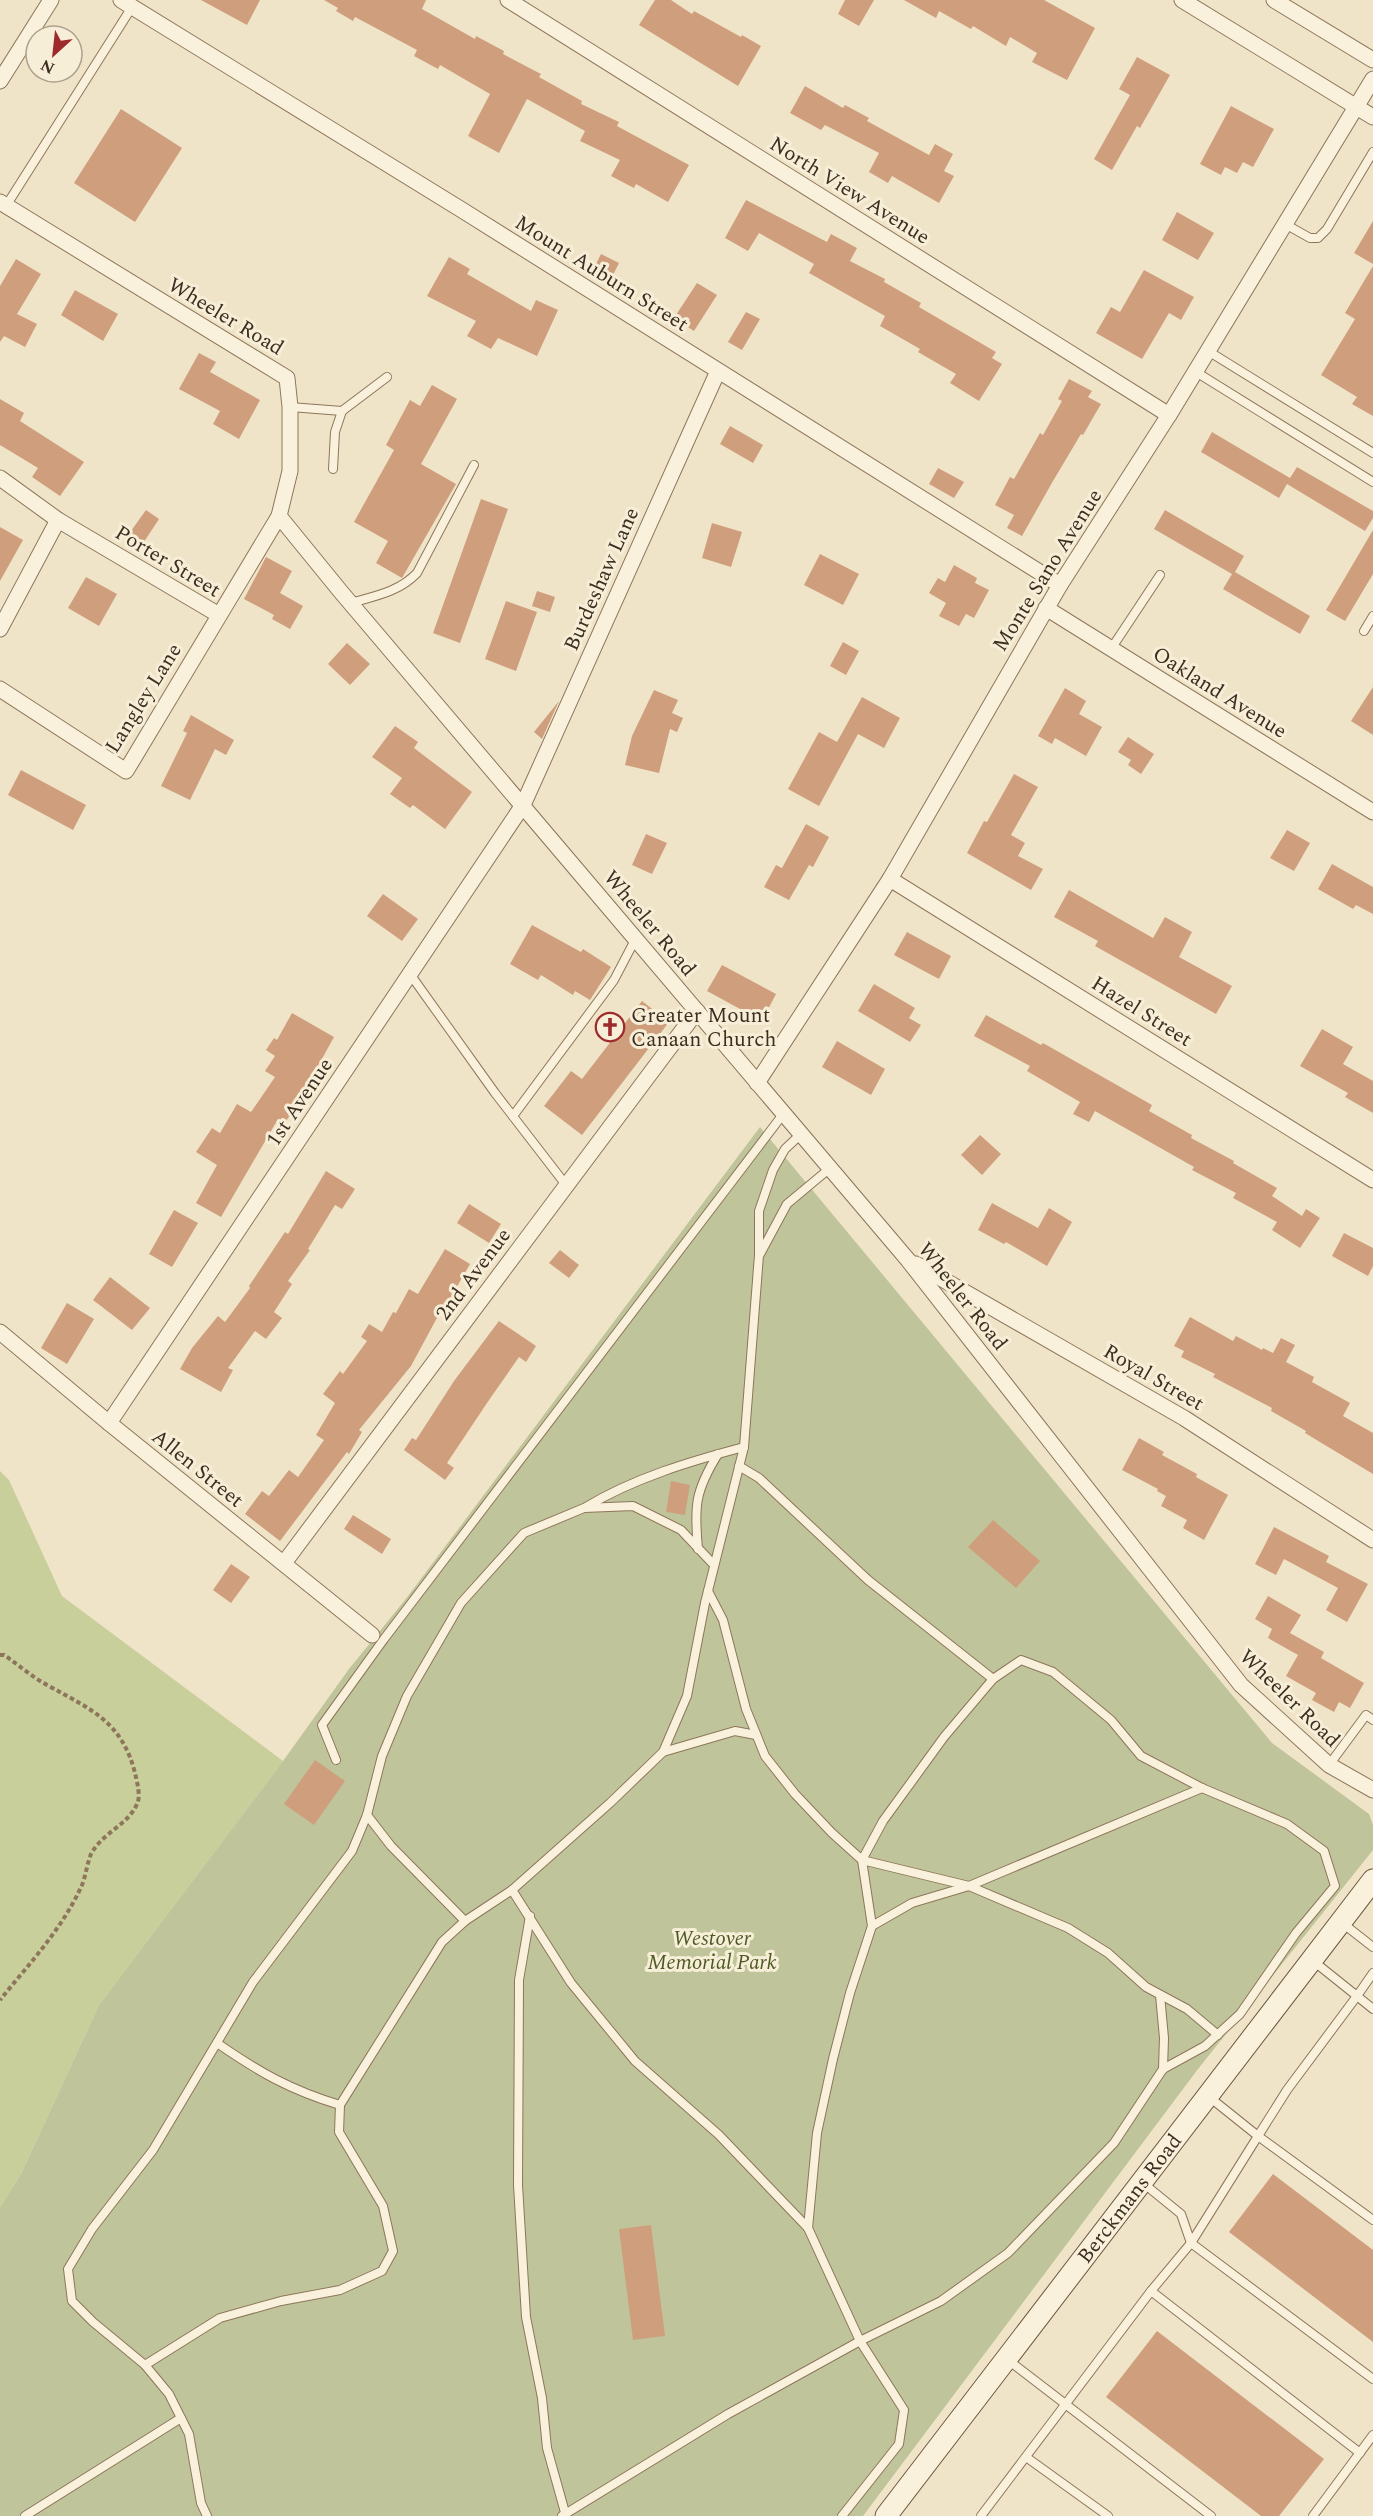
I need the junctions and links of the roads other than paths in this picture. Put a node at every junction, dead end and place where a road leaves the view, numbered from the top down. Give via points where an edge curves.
1 (51, 0) edge
2 (508, 0) edge
3 (1182, 0) edge
4 (1275, 0) edge
5 (126, 3) edge
6 (1373, 60) edge
7 (1373, 79) edge
8 (0, 81) edge
9 (1356, 107) junction
10 (1373, 117) edge
11 (1373, 152) edge
12 (3, 204) edge
13 (1285, 224) junction
14 (1208, 351) junction
15 (718, 371) junction
16 (1196, 372) junction
17 (387, 377) dead end
18 (291, 407) junction
19 (342, 411) junction
20 (1169, 415) junction
21 (1373, 453) edge
22 (474, 465) dead end
23 (333, 469) dead end
24 (0, 478) edge
25 (1373, 482) edge
26 (279, 516) junction
27 (57, 520) junction
28 (1160, 574) dead end
29 (1060, 585) junction
30 (351, 603) junction
31 (1046, 608) junction
32 (219, 615) junction
33 (1373, 616) edge
34 (0, 629) edge
35 (1364, 631) dead end
36 (1111, 649) junction
37 (0, 689) edge
38 (523, 805) junction
39 (1373, 812) edge
40 (890, 879) junction
41 (636, 938) junction
42 (410, 974) junction
43 (697, 1011) junction
44 (757, 1083) junction
45 (784, 1113) junction
46 (513, 1116) junction
47 (801, 1134) junction
48 (829, 1169) junction
49 (1373, 1180) edge
50 (566, 1185) junction
51 (759, 1255) junction
52 (908, 1260) junction
53 (0, 1332) edge
54 (109, 1423) junction
55 (744, 1447) junction
56 (718, 1454) junction
57 (740, 1466) junction
58 (584, 1508) junction
59 (1373, 1540) edge
60 (698, 1549) junction
61 (284, 1563) junction
62 (714, 1565) junction
63 (708, 1591) junction
64 (372, 1635) dead end
65 (993, 1679) junction
66 (1373, 1720) edge
67 (756, 1735) junction
68 (663, 1752) junction
69 (336, 1760) dead end
70 (1329, 1766) junction
71 (1202, 1788) junction
72 (1373, 1790) edge
73 (366, 1815) junction
74 (862, 1860) junction
75 (1373, 1880) edge
76 (969, 1886) junction
77 (512, 1890) junction
78 (530, 1916) junction
79 (465, 1921) junction
80 (1340, 1921) junction
81 (872, 1926) junction
82 (1373, 1947) edge
83 (1310, 1959) junction
84 (1373, 1973) edge
85 (1160, 1995) junction
86 (1357, 1996) junction
87 (1373, 2009) edge
88 (1218, 2035) junction
89 (217, 2043) junction
90 (1163, 2069) junction
91 (1206, 2096) junction
92 (340, 2104) junction
93 (1258, 2136) junction
94 (1141, 2182) junction
95 (1373, 2220) edge
96 (808, 2228) junction
97 (1191, 2243) junction
98 (1151, 2291) junction
99 (860, 2341) junction
100 (1006, 2359) junction
101 (145, 2365) junction
102 (1373, 2379) edge
103 (1066, 2405) junction
104 (181, 2418) junction
105 (1373, 2435) edge
106 (1360, 2453) junction
107 (1026, 2457) junction
108 (564, 2515) edge
109 (25, 2516) edge
110 (207, 2516) edge
111 (842, 2516) edge
112 (886, 2516) edge
113 (981, 2516) edge
114 (1108, 2516) edge
115 (1211, 2516) edge
116 (1313, 2516) edge

1 - 8 street
2 - 20 street, North View Avenue
3 - 9 street
4 - 6 street
5 - 12 lane
5 - 15 street, Mount Auburn Street
7 - 9 street, Monte Sano Avenue
9 - 10 street
9 - 13 street, Monte Sano Avenue
11 - 13 lane via 1318,238 1310,238
12 - 18 street, Wheeler Road via 287,378
13 - 14 street, Monte Sano Avenue
14 - 16 street, Monte Sano Avenue
14 - 21 lane
15 - 29 street, Mount Auburn Street
15 - 38 street, Burdeshaw Lane
16 - 20 street, Monte Sano Avenue
16 - 25 lane
17 - 19 lane
18 - 19 lane
18 - 26 street, Wheeler Road via 290,471
19 - 23 lane via 335,432
20 - 29 street, Monte Sano Avenue
22 - 30 lane via 412,578 398,589
24 - 27 street, Porter Street
26 - 30 street, Wheeler Road
26 - 32 street, Porter Street
27 - 32 street, Porter Street
27 - 34 street
28 - 36 lane
29 - 31 street, Monte Sano Avenue
30 - 38 street, Wheeler Road
31 - 36 street, Oakland Avenue
31 - 40 street, Monte Sano Avenue
32 - 37 street, Langley Lane via 126,771
33 - 35 lane
36 - 39 street, Oakland Avenue
38 - 41 street, Wheeler Road
38 - 42 street, 1st Avenue
40 - 44 street, Monte Sano Avenue
40 - 49 street, Hazel Street
41 - 43 street, Wheeler Road
41 - 46 lane via 614,980
42 - 46 lane
42 - 54 street, 1st Avenue
43 - 44 street, Wheeler Road
43 - 50 street, 2nd Avenue
44 - 45 street, Wheeler Road
45 - 47 street, Wheeler Road
45 - 69 lane via 322,1725
46 - 50 lane
47 - 48 street, Wheeler Road
47 - 51 lane via 785,1149 773,1170 759,1211
48 - 51 lane via 787,1204
48 - 52 street, Wheeler Road
50 - 61 street, 2nd Avenue
51 - 55 lane
52 - 59 street, Royal Street via 1184,1418
52 - 70 street, Wheeler Road via 1241,1685
53 - 54 street, Allen Street
54 - 61 street, Allen Street
55 - 56 lane
55 - 57 lane
56 - 58 lane via 609,1493
56 - 60 lane via 700,1488 695,1516
57 - 62 lane
57 - 65 lane via 759,1478 868,1580
58 - 60 lane via 633,1506 681,1530
58 - 73 lane via 524,1533 461,1604 407,1696 382,1756
60 - 62 lane
61 - 64 street, Allen Street
62 - 63 lane
63 - 67 lane via 723,1620
63 - 68 lane via 687,1696
65 - 71 lane via 1021,1660 1053,1672 1111,1720 1141,1756
65 - 74 lane via 944,1737 883,1821
66 - 70 lane via 1366,1715
67 - 68 lane via 735,1731
67 - 74 lane via 765,1756 795,1794
68 - 77 lane
70 - 72 street, Wheeler Road
71 - 76 lane
71 - 88 lane via 1287,1824 1324,1851 1335,1886 1296,1933 1240,2014
73 - 79 lane
73 - 89 lane via 352,1851 253,1982
74 - 76 lane
74 - 81 lane
75 - 80 main road, Berckmans Road
76 - 81 lane via 912,1903
76 - 85 lane via 1068,1928 1108,1953
77 - 78 lane
77 - 79 lane
78 - 96 lane via 571,1983 635,2061 719,2135
78 - 108 lane via 519,1980 518,2185 526,2317 542,2398 546,2448
79 - 92 lane via 442,1942
80 - 82 lane
80 - 83 main road, Berckmans Road
81 - 96 lane via 830,2070 818,2133
83 - 86 lane
83 - 91 main road, Berckmans Road
84 - 86 lane
85 - 88 lane via 1187,2009
85 - 90 lane
86 - 87 lane
86 - 93 lane
88 - 90 lane
89 - 92 lane via 261,2074 305,2094
89 - 101 lane via 153,2150 92,2229 68,2269 72,2301
90 - 99 lane via 1114,2143 1008,2253 941,2301
91 - 93 lane
91 - 94 main road, Berckmans Road
92 - 101 lane via 339,2132 383,2206 393,2251 382,2271 340,2290 220,2318
93 - 95 lane
93 - 97 lane
94 - 97 lane via 1181,2214
94 - 100 main road, Berckmans Road
96 - 99 lane
97 - 98 lane
97 - 102 lane
98 - 103 lane
98 - 106 lane
99 - 108 lane via 728,2414
99 - 111 lane via 904,2410 899,2444
100 - 103 lane
100 - 112 main road, Berckmans Road
101 - 104 lane via 169,2394
103 - 107 lane
103 - 115 lane
104 - 109 lane
104 - 110 lane via 189,2434 201,2503
105 - 106 lane
106 - 116 lane
107 - 113 lane
107 - 114 lane

